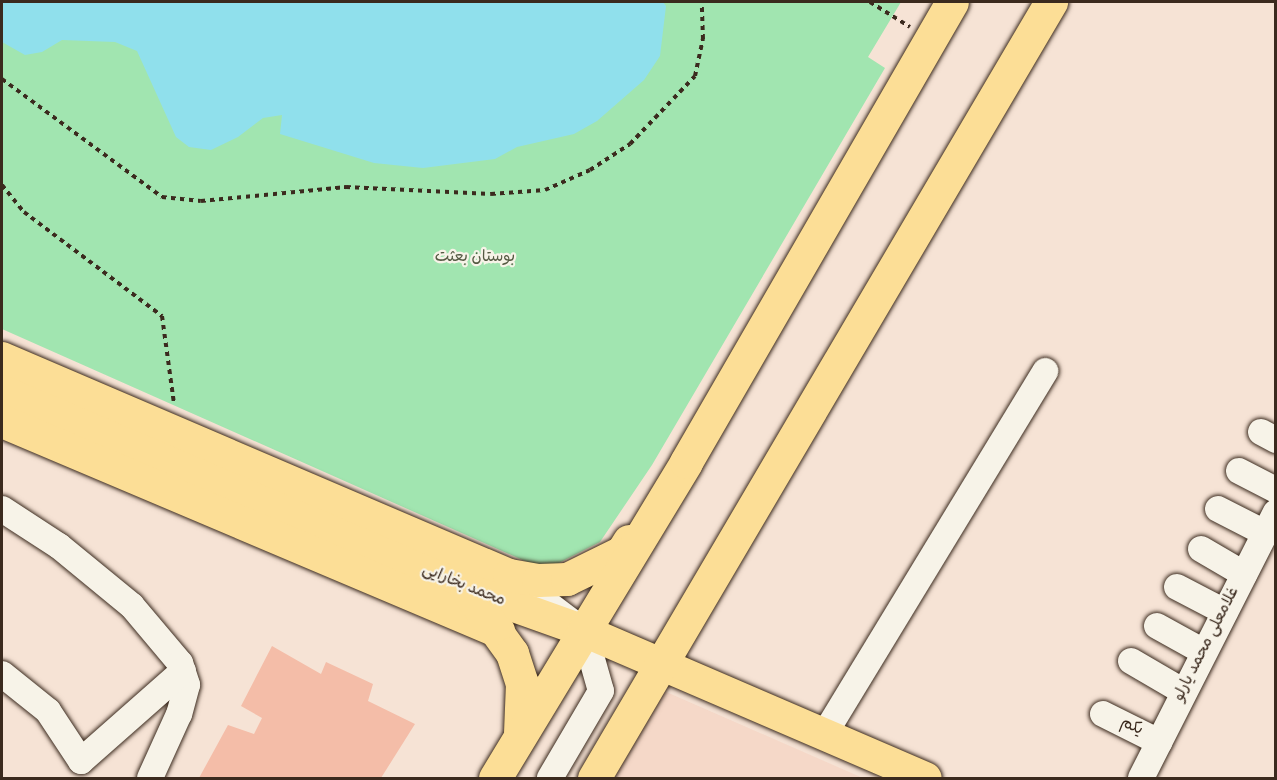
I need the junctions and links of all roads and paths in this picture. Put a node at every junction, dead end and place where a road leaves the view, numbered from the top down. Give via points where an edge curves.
1 (702, 2) edge
2 (870, 2) edge
3 (952, 2) edge
4 (1051, 2) edge
5 (928, 38) junction
6 (2, 79) edge
7 (2, 185) edge
8 (2, 357) edge
9 (1045, 371) dead end
10 (2, 392) edge
11 (2, 421) edge
12 (178, 431) junction
13 (686, 462) junction
14 (1239, 471) dead end
15 (1275, 490) edge
16 (2, 509) edge
17 (1218, 509) dead end
18 (1270, 522) edge
19 (1201, 549) dead end
20 (1244, 574) junction
21 (509, 575) junction
22 (1177, 587) dead end
23 (466, 589) junction
24 (1225, 612) junction
25 (1157, 626) dead end
26 (498, 631) junction
27 (584, 631) junction
28 (1204, 652) junction
29 (1131, 661) dead end
30 (661, 663) junction
31 (183, 671) junction
32 (2, 674) edge
33 (1184, 693) junction
34 (1103, 714) dead end
35 (824, 735) junction
36 (1159, 742) junction
37 (150, 778) edge
38 (494, 778) edge
39 (550, 778) edge
40 (594, 778) edge
41 (926, 778) edge
42 (1141, 778) edge

1 - 6 path via 703,39 695,76 689,84 630,144 590,170 545,190 491,194 346,187 201,201 162,197
2 - 5 path
3 - 5 highway
4 - 30 highway
5 - 13 highway
7 - 12 path via 24,212 162,316
8 - 12 main road, محمد بخارایی
9 - 35 street
10 - 23 main road, محمد بخارایی
11 - 26 highway
12 - 21 main road, محمد بخارایی
13 - 21 highway via 622,552 567,579
13 - 27 highway
14 - 15 street
16 - 31 street via 59,546 132,606
17 - 18 street
18 - 20 street, غلامعلی محمد یارلو
19 - 20 street
20 - 24 street, غلامعلی محمد یارلو
21 - 27 street
22 - 24 street
23 - 26 highway
23 - 27 main road, محمد بخارایی
24 - 28 street, غلامعلی محمد یارلو
25 - 28 street
26 - 38 highway via 522,683 523,708 520,732
27 - 30 main road, محمد بخارایی
27 - 38 highway
27 - 39 street via 601,691
28 - 33 street, غلامعلی محمد یارلو
29 - 33 street
30 - 35 main road, محمد بخارایی
30 - 40 highway
31 - 32 street via 81,761 48,711
31 - 37 street via 187,686 179,714
33 - 36 street, غلامعلی محمد یارلو
34 - 36 street, یکم
35 - 41 main road, محمد بخارایی
36 - 42 street, غلامعلی محمد یارلو

